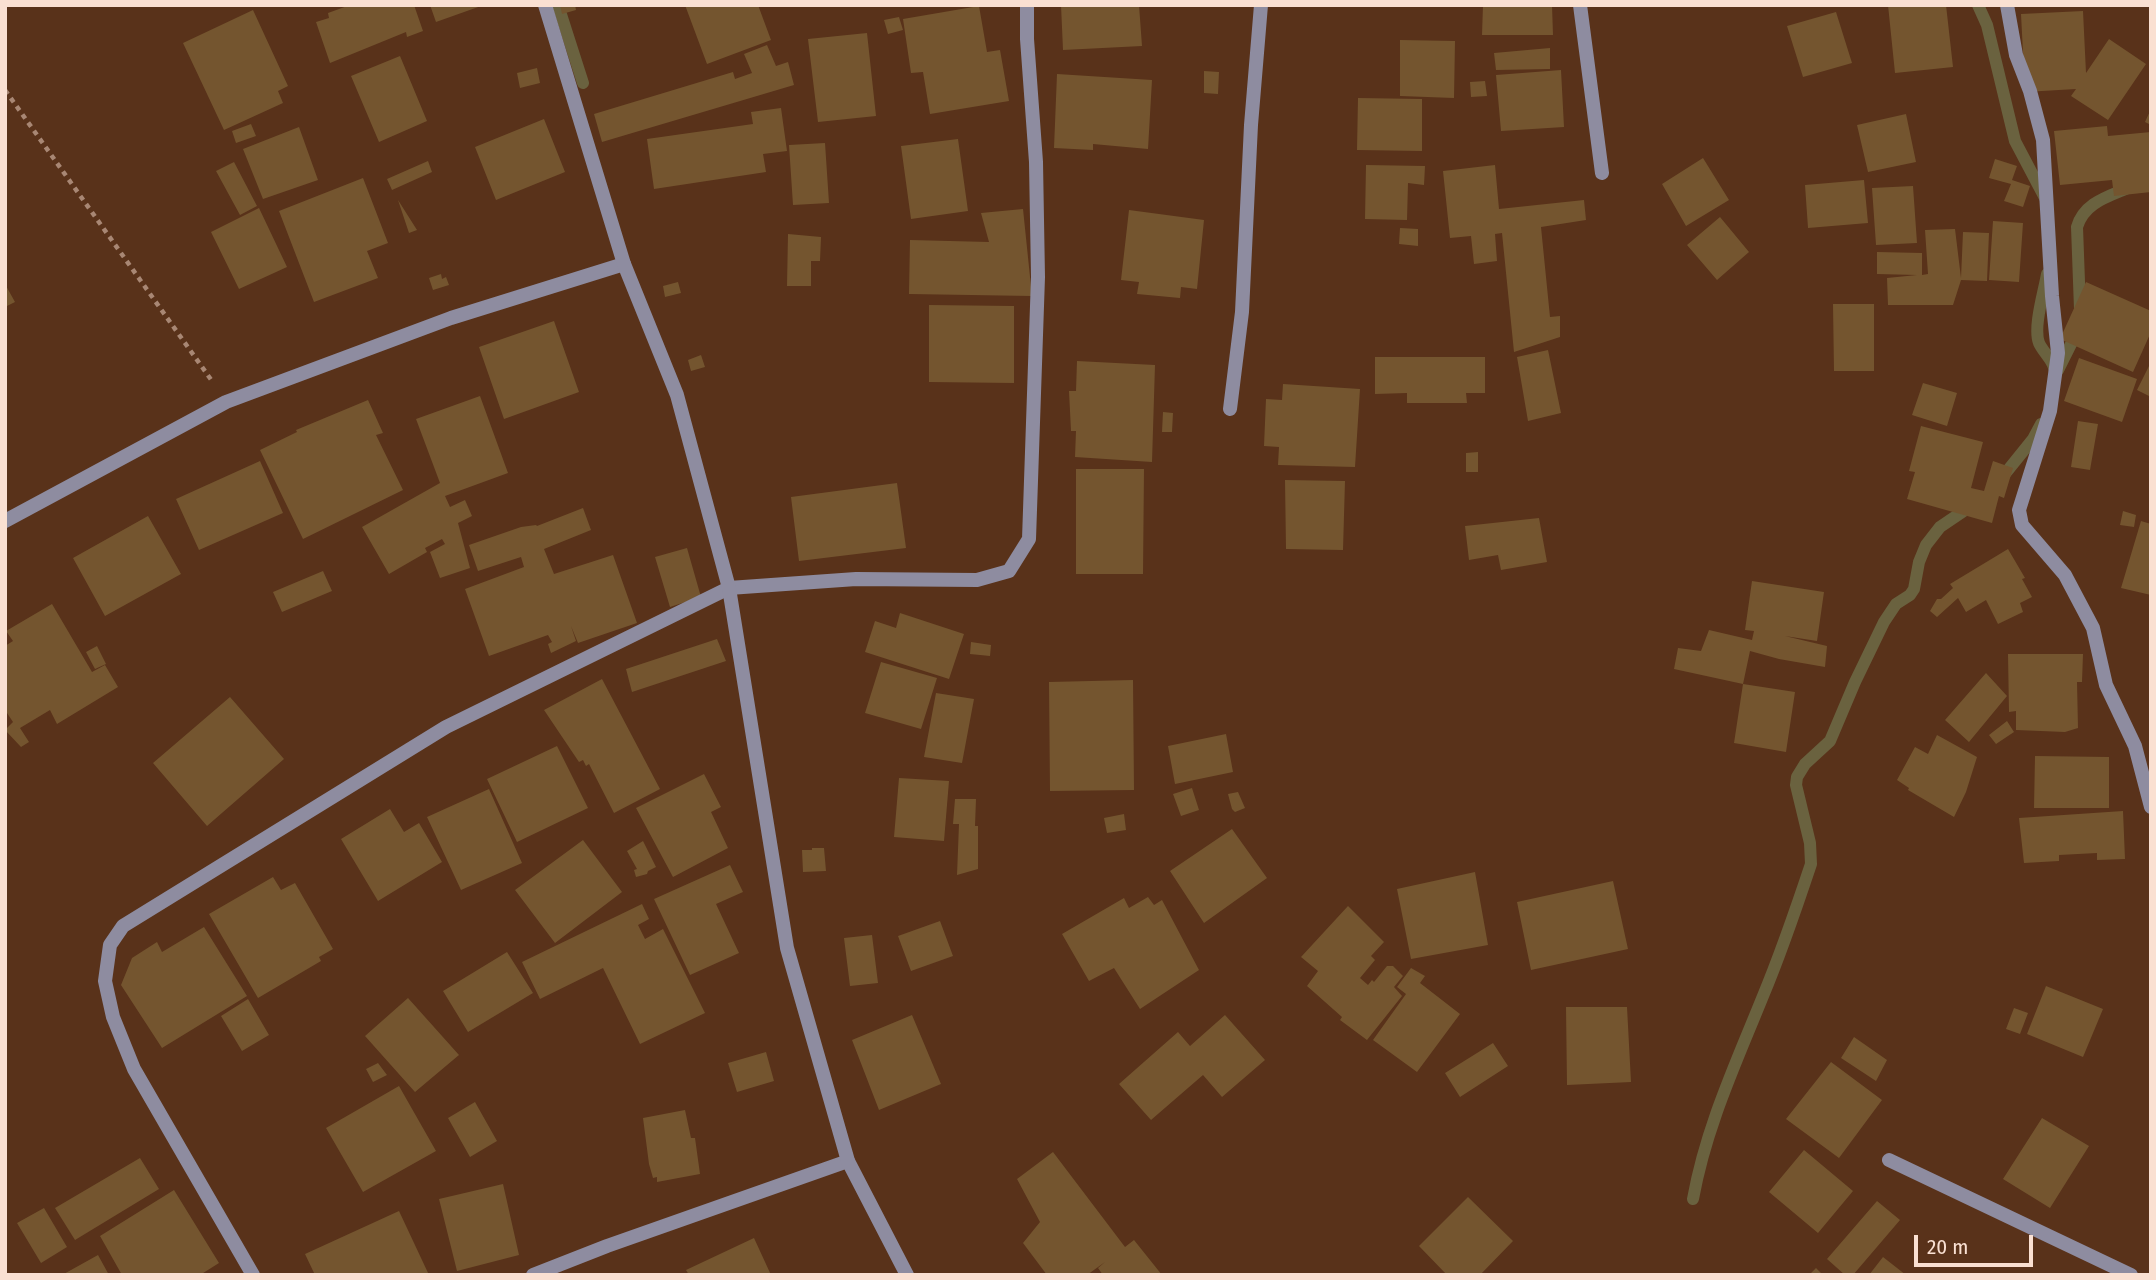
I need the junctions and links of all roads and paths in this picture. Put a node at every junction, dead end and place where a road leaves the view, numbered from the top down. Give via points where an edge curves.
1 (545, 5) edge
2 (1027, 5) edge
3 (1261, 5) edge
4 (1580, 5) edge
5 (2007, 5) edge
6 (5, 90) edge
7 (1602, 173) dead end
8 (624, 264) junction
9 (226, 402) junction
10 (1230, 409) dead end
11 (5, 521) edge
12 (729, 589) junction
13 (2151, 807) edge
14 (1889, 1160) dead end
15 (848, 1161) junction
16 (253, 1275) edge
17 (533, 1275) edge
18 (907, 1275) edge
19 (2131, 1275) edge

1 - 8 street
2 - 12 street via 1038,277 1029,539 1009,571 977,580 856,579
3 - 10 street via 1242,312
4 - 7 street
5 - 13 street via 2016,55 2043,139 2058,353 2050,411 2019,510 2022,525 2065,575 2093,628 2106,685 2135,746
6 - 9 path
8 - 9 street via 451,318
8 - 12 street via 677,396
9 - 11 street
12 - 15 street via 787,948
12 - 16 street via 446,727 123,926 110,945 105,981 113,1017 135,1069
14 - 19 street
15 - 17 street
15 - 18 street

